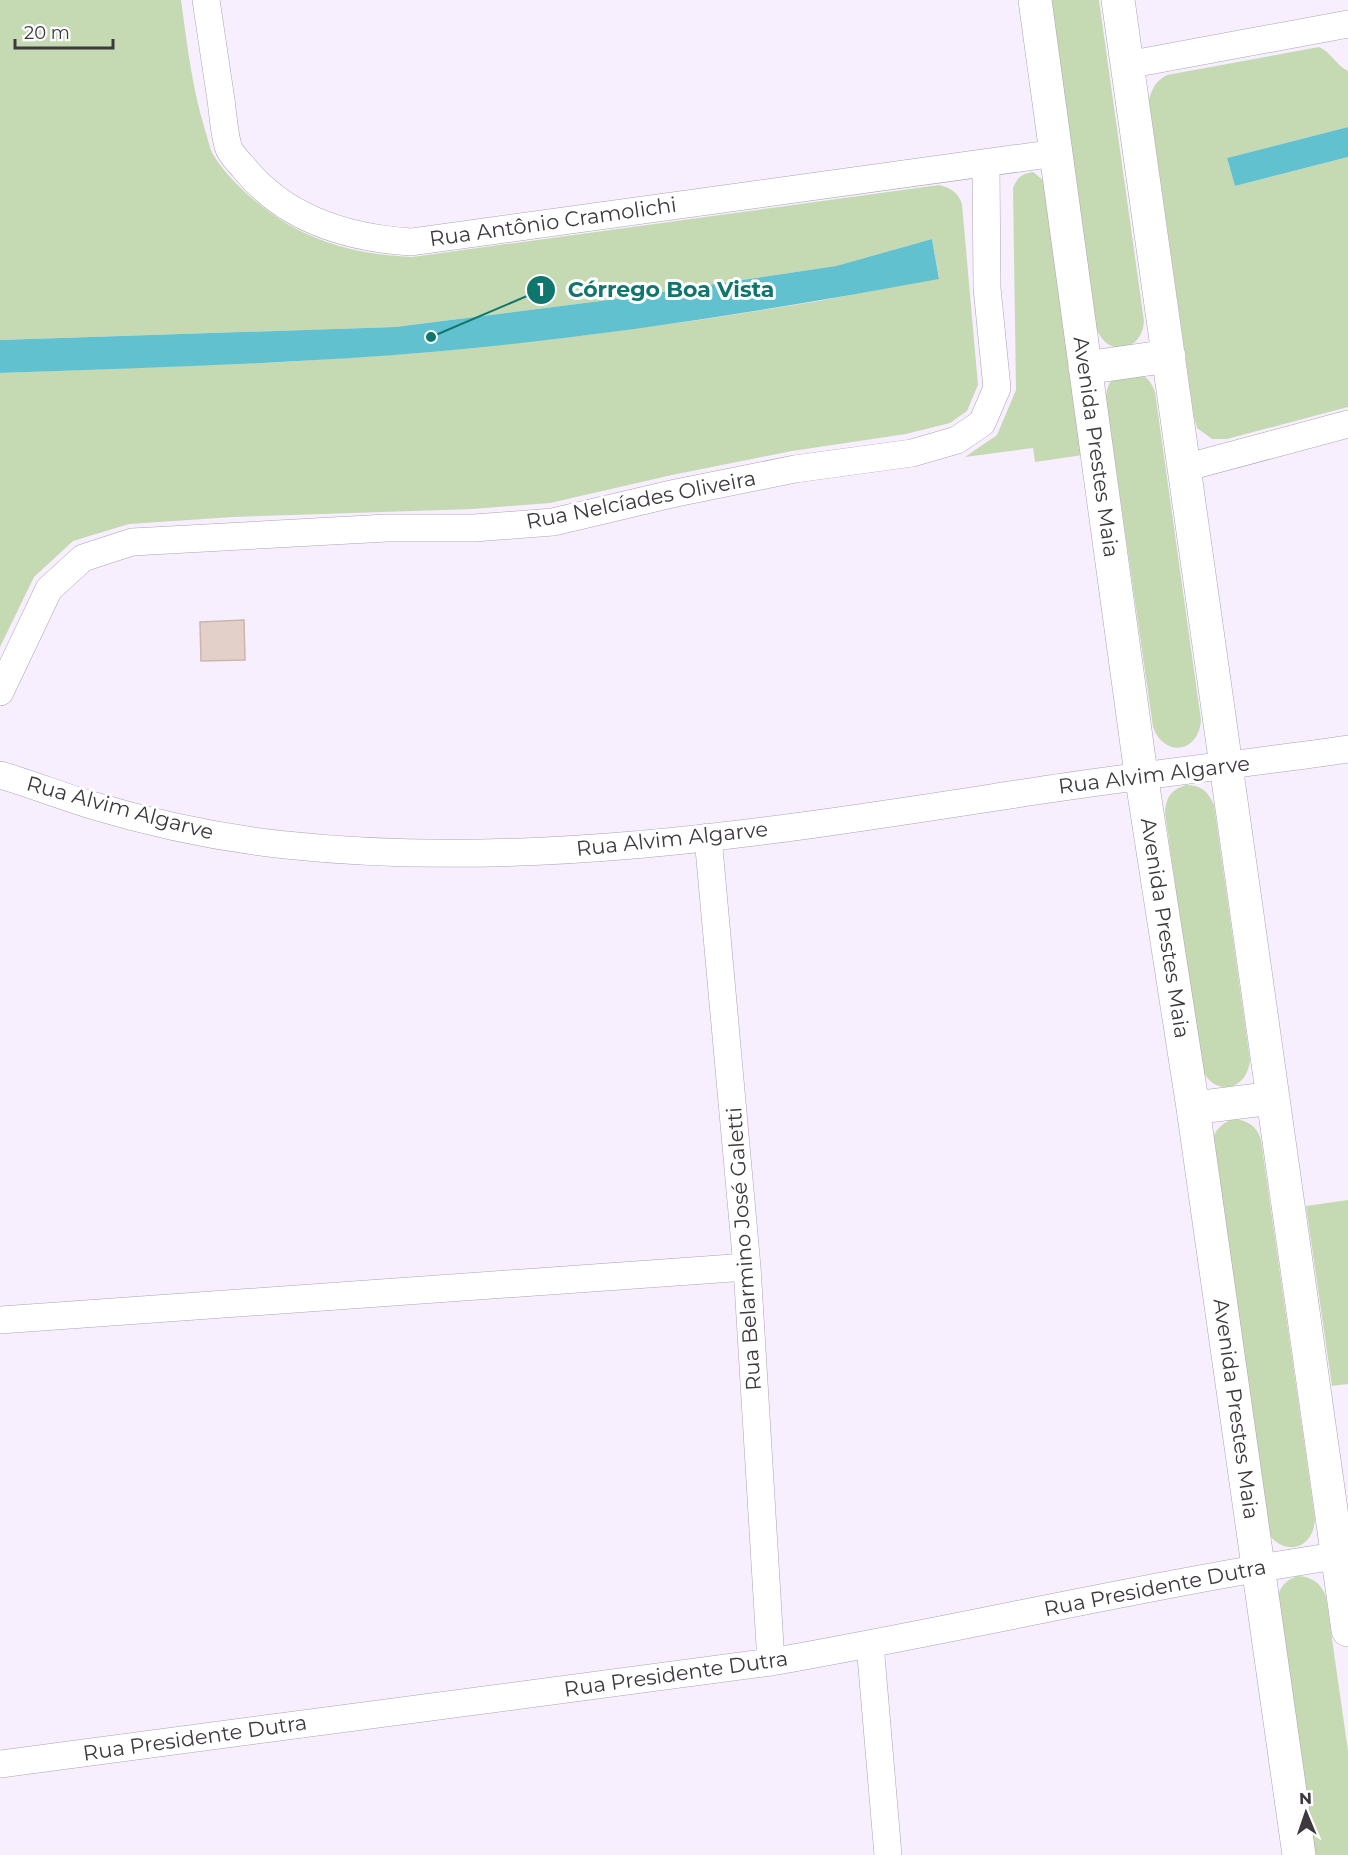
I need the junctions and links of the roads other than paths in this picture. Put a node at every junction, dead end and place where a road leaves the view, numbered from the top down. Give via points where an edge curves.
1 (207, 0) edge
2 (1035, 0) edge
3 (1118, 0) edge
4 (1348, 24) edge
5 (1127, 65) junction
6 (1056, 153) junction
7 (986, 163) junction
8 (1169, 356) junction
9 (1085, 368) junction
10 (1348, 424) edge
11 (1184, 468) junction
12 (0, 692) edge
13 (1348, 749) edge
14 (1226, 767) junction
15 (1141, 774) junction
16 (0, 775) edge
17 (708, 837) junction
18 (1273, 1098) junction
19 (1193, 1108) junction
20 (747, 1267) junction
21 (0, 1320) edge
22 (1343, 1555) edge
23 (1259, 1568) junction
24 (1348, 1630) edge
25 (870, 1644) junction
26 (771, 1662) junction
27 (0, 1764) edge
28 (888, 1855) edge
29 (1299, 1855) edge

1 - 7 street, Rua Antônio Cramolichi via 228,148 270,194 302,215 349,234 411,242
2 - 6 street, Avenida Prestes Maia
3 - 5 street
4 - 5 street
5 - 8 street
6 - 7 street, Rua Antônio Cramolichi
6 - 9 street, Avenida Prestes Maia
7 - 12 street, Rua Nelcíades Oliveira via 987,288 997,388 982,423 957,440 912,453 795,469 553,522 132,542 83,558 49,589
8 - 9 street
8 - 11 street
9 - 15 street, Avenida Prestes Maia
10 - 11 street
11 - 14 street
13 - 14 street, Rua Alvim Algarve
14 - 15 street, Rua Alvim Algarve
14 - 18 street
15 - 17 street, Rua Alvim Algarve via 901,812
15 - 19 street, Avenida Prestes Maia
16 - 17 street, Rua Alvim Algarve via 153,822 283,845 416,854 552,852
17 - 20 street, Rua Belarmino José Galetti
18 - 19 street
18 - 22 street
19 - 23 street, Avenida Prestes Maia
20 - 21 street
20 - 26 street, Rua Belarmino José Galetti
22 - 23 street, Rua Presidente Dutra
22 - 24 street
23 - 25 street, Rua Presidente Dutra
23 - 29 street, Avenida Prestes Maia
25 - 26 street, Rua Presidente Dutra
25 - 28 street
26 - 27 street, Rua Presidente Dutra

